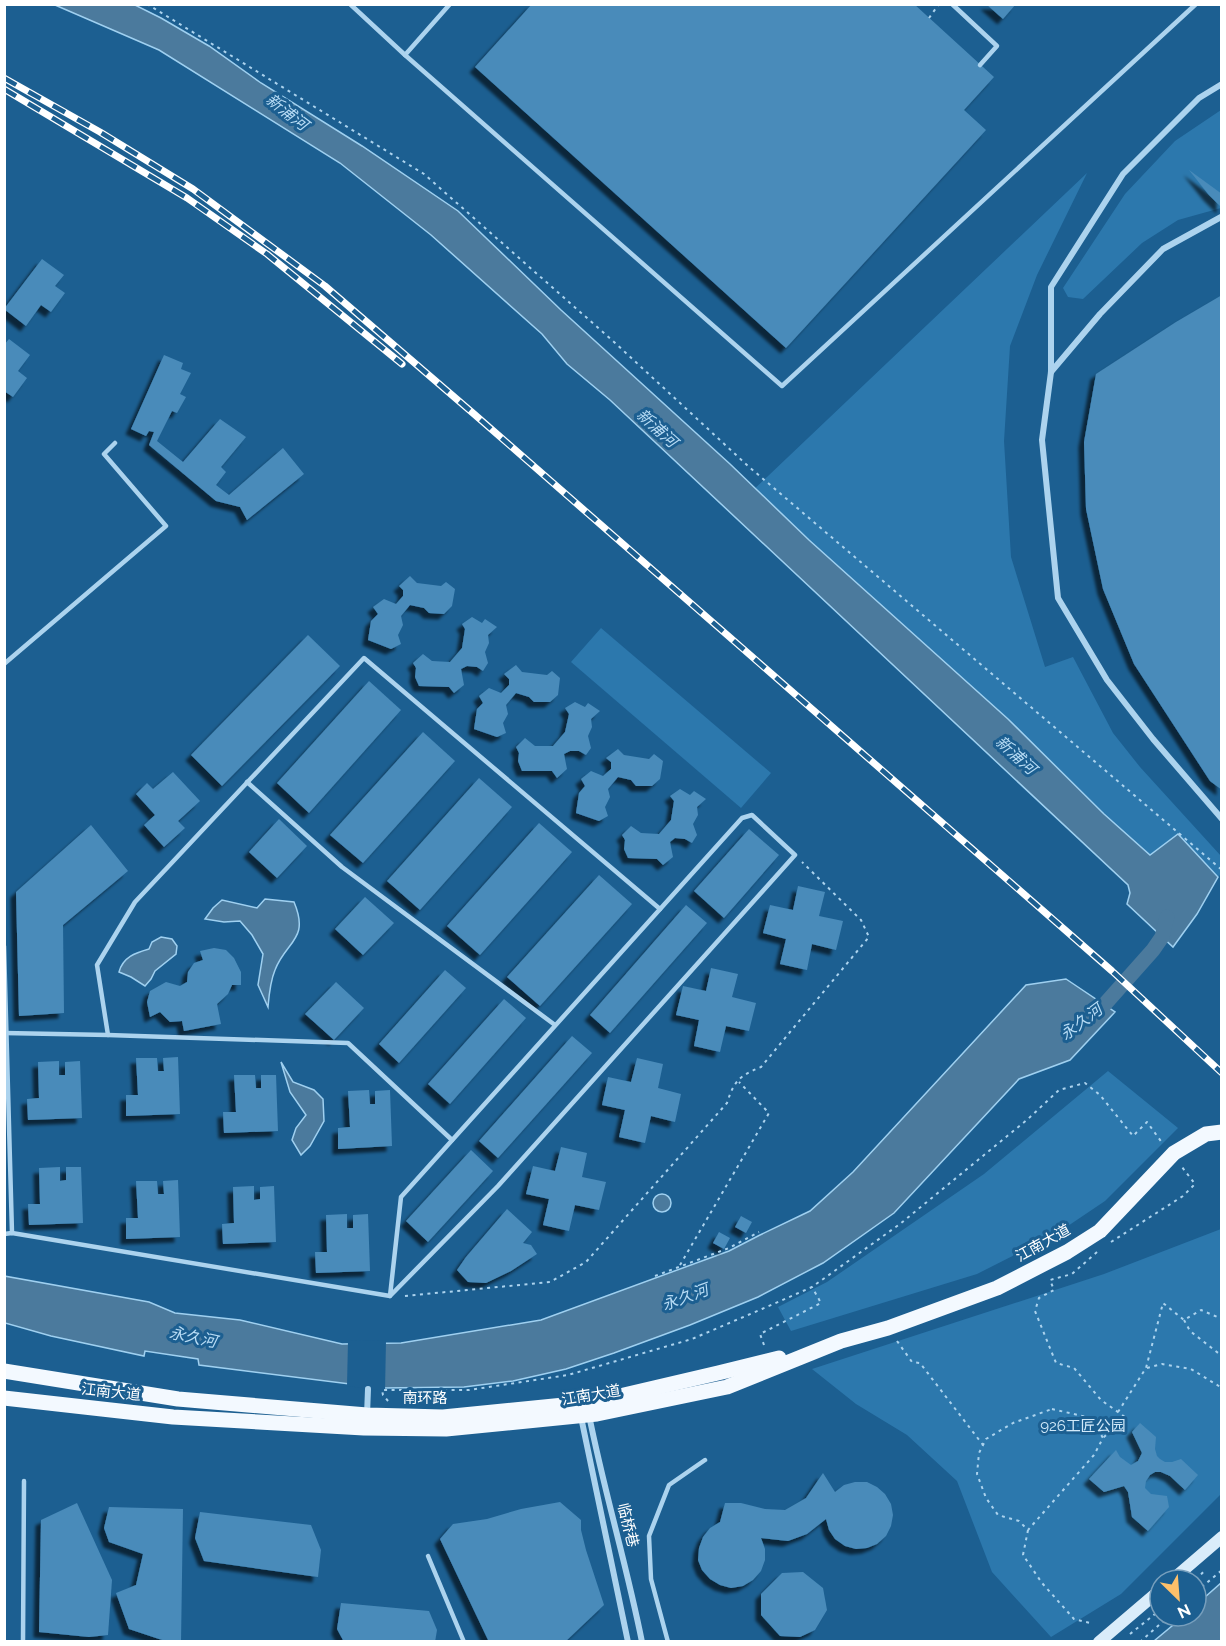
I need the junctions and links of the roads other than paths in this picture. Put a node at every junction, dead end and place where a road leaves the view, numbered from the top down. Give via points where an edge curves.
1 (350, 4) edge
2 (450, 4) edge
3 (952, 4) edge
4 (1196, 4) edge
5 (405, 55) junction
6 (980, 64) dead end
7 (1221, 84) edge
8 (1221, 218) edge
9 (1052, 372) junction
10 (115, 443) dead end
11 (4, 664) edge
12 (247, 782) junction
13 (1221, 819) edge
14 (660, 909) junction
15 (4, 946) edge
16 (555, 1025) junction
17 (6, 1033) edge
18 (108, 1035) junction
19 (1221, 1132) edge
20 (452, 1140) junction
21 (12, 1233) junction
22 (4, 1234) edge
23 (390, 1296) junction
24 (841, 1341) junction
25 (4, 1371) edge
26 (368, 1389) dead end
27 (4, 1398) edge
28 (367, 1415) junction
29 (585, 1416) junction
30 (705, 1460) dead end
31 (24, 1481) dead end
32 (1221, 1537) edge
33 (428, 1556) dead end
34 (1186, 1568) edge
35 (1148, 1600) edge
36 (23, 1641) edge
37 (464, 1641) edge
38 (628, 1641) edge
39 (642, 1641) edge
40 (668, 1641) edge
41 (1099, 1641) edge

1 - 5 lane
2 - 5 lane
3 - 6 lane via 998,46
4 - 5 lane via 782,386
7 - 9 street via 1199,98 1123,174 1051,287
8 - 9 street via 1163,249 1100,314
9 - 13 street via 1042,440 1058,598 1107,680
10 - 11 lane via 104,454 166,526
12 - 14 lane via 364,658
12 - 16 lane via 342,867
12 - 18 lane via 135,902 97,966
14 - 16 lane
14 - 23 lane via 742,818 752,815 795,855 498,1186
15 - 17 lane
16 - 20 lane
17 - 18 lane
17 - 21 lane
18 - 20 lane via 348,1043
19 - 24 main road, 江南大道 via 1206,1134 1174,1153 1100,1231 1067,1252 997,1288
20 - 23 lane via 401,1197
21 - 22 lane
21 - 23 lane
24 - 28 main road, 南环路 via 594,1402 443,1417
24 - 29 main road, 江南大道 via 727,1387
25 - 28 main road, 南环路 via 178,1399
26 - 28 street
27 - 29 main road, 江南大道 via 174,1417 364,1428 446,1429
29 - 38 street, 临桥巷
29 - 39 street, 临桥巷
30 - 40 lane via 669,1485 649,1536 651,1579
31 - 36 lane
32 - 34 main road
33 - 37 lane
35 - 41 main road

